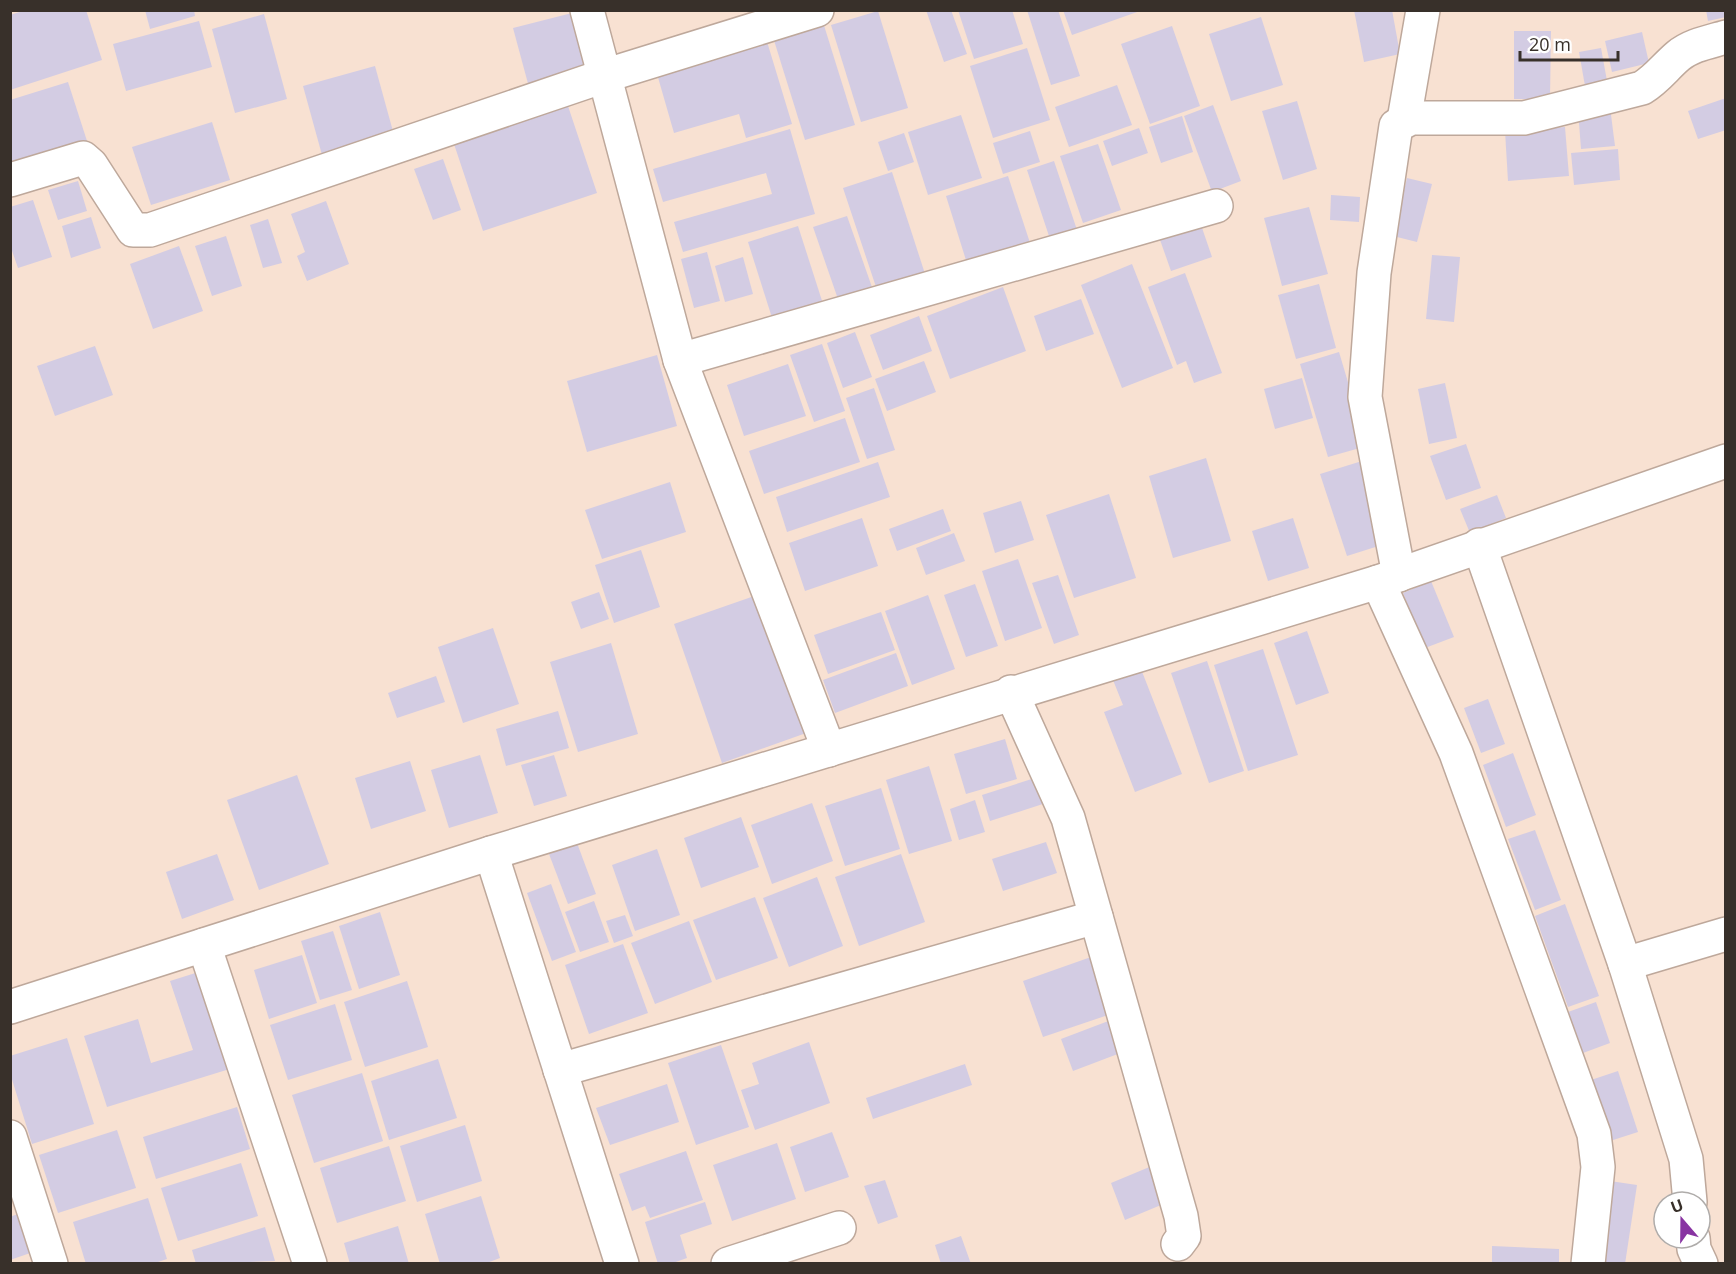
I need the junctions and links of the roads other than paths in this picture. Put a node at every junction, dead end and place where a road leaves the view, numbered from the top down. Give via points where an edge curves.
1 (587, 10) edge
2 (817, 10) edge
3 (1423, 10) edge
4 (1725, 37) edge
5 (604, 76) junction
6 (1404, 120) junction
7 (10, 180) edge
8 (1216, 206) dead end
9 (680, 360) junction
10 (1725, 461) edge
11 (1479, 545) junction
12 (1388, 578) junction
13 (1011, 692) junction
14 (829, 750) junction
15 (491, 853) junction
16 (1095, 917) junction
17 (1725, 934) edge
18 (204, 945) junction
19 (1625, 964) junction
20 (10, 1007) edge
21 (560, 1070) junction
22 (10, 1137) edge
23 (1689, 1190) edge
24 (839, 1228) dead end
25 (1178, 1244) dead end
26 (51, 1263) edge
27 (310, 1263) edge
28 (622, 1263) edge
29 (728, 1263) edge
30 (1588, 1263) edge

1 - 5 street
2 - 5 street
3 - 6 street
4 - 6 street via 1692,47 1642,88 1515,119
5 - 7 street via 140,232 133,230 83,158
5 - 9 street
6 - 12 street via 1394,131 1374,273 1365,397
8 - 9 street
9 - 14 street
10 - 11 street
11 - 12 street
11 - 19 street
12 - 13 street
12 - 30 street via 1594,1134 1598,1167
13 - 14 street
13 - 16 street via 1068,818
14 - 15 street
15 - 18 street
15 - 21 street
16 - 21 street
16 - 25 street via 1181,1216 1184,1236
17 - 19 street
18 - 20 street
18 - 27 street
19 - 23 street via 1686,1159
21 - 28 street
22 - 26 street
24 - 29 street

